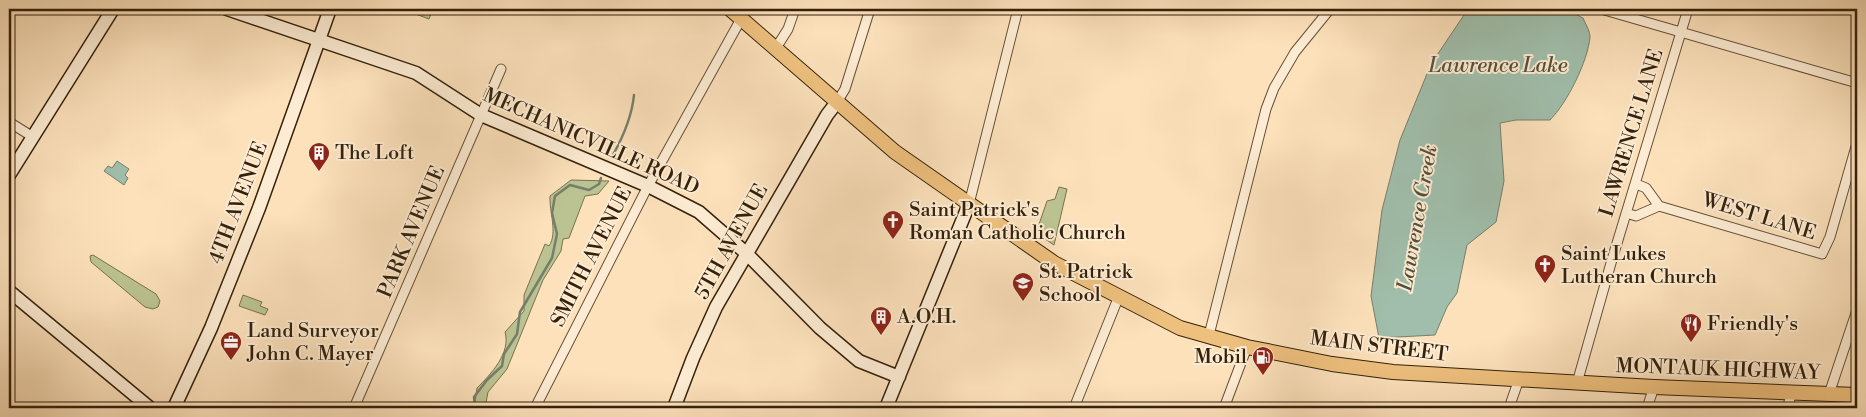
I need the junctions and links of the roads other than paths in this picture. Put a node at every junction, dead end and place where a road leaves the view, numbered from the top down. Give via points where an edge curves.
1 (113, 9) edge
2 (227, 9) edge
3 (330, 9) edge
4 (730, 9) edge
5 (795, 9) edge
6 (870, 9) edge
7 (1018, 9) edge
8 (1330, 9) edge
9 (1601, 9) edge
10 (1688, 9) edge
11 (741, 18) junction
12 (1682, 32) junction
13 (319, 40) junction
14 (776, 48) junction
15 (500, 69) dead end
16 (1857, 84) edge
17 (837, 102) junction
18 (481, 115) junction
19 (9, 122) edge
20 (34, 137) junction
21 (1857, 143) edge
22 (9, 174) edge
23 (1636, 184) junction
24 (648, 186) junction
25 (969, 204) junction
26 (1659, 206) junction
27 (1626, 214) junction
28 (746, 253) junction
29 (9, 291) edge
30 (1119, 296) junction
31 (1857, 310) edge
32 (1209, 335) junction
33 (1247, 346) junction
34 (899, 377) junction
35 (1518, 379) junction
36 (1577, 383) junction
37 (1654, 387) junction
38 (1792, 393) junction
39 (1829, 394) junction
40 (1857, 395) edge
41 (679, 407) edge
42 (150, 408) edge
43 (174, 408) edge
44 (354, 408) edge
45 (535, 408) edge
46 (886, 408) edge
47 (1074, 408) edge
48 (1224, 408) edge
49 (1509, 408) edge
50 (1647, 408) edge
51 (1787, 408) edge

1 - 20 street
2 - 13 street, MECHANICVILLE ROAD
3 - 13 street, 4TH AVENUE
4 - 11 main road, MAIN STREET
5 - 14 street
6 - 17 street via 845,89
7 - 25 street
8 - 32 street via 1295,52 1274,88 1261,124
9 - 12 street
10 - 12 street, LAWRENCE LANE
11 - 14 main road, MAIN STREET
11 - 24 street, SMITH AVENUE
12 - 16 street
12 - 23 street, LAWRENCE LANE
13 - 18 street, MECHANICVILLE ROAD via 416,73
13 - 43 street, 4TH AVENUE via 259,208 211,328
14 - 17 main road, MAIN STREET
15 - 18 street, PARK AVENUE
17 - 25 main road, MAIN STREET via 895,152
17 - 28 street, 5TH AVENUE
18 - 24 street, MECHANICVILLE ROAD
18 - 44 street, PARK AVENUE
19 - 20 street
20 - 22 street
21 - 26 street, WEST LANE via 1830,237 1822,254
23 - 26 street via 1646,188
23 - 27 street, LAWRENCE LANE
24 - 28 street, MECHANICVILLE ROAD via 699,212
24 - 45 street, SMITH AVENUE
25 - 30 main road, MAIN STREET via 1054,264
25 - 34 street
26 - 27 street via 1636,216
27 - 36 street, LAWRENCE LANE
28 - 34 street, MECHANICVILLE ROAD via 820,328 859,360
28 - 41 street, 5TH AVENUE via 705,329
29 - 42 street
30 - 32 main road, MAIN STREET via 1180,328
30 - 47 street
31 - 39 street
32 - 33 main road, MAIN STREET
33 - 35 main road, MAIN STREET via 1332,364 1393,372
33 - 48 street
34 - 46 street
35 - 36 main road, MAIN STREET
35 - 49 street
36 - 37 main road, MONTAUK HIGHWAY
37 - 38 main road, MONTAUK HIGHWAY
37 - 50 street
38 - 39 main road, MONTAUK HIGHWAY
38 - 51 street
39 - 40 main road, MONTAUK HIGHWAY

